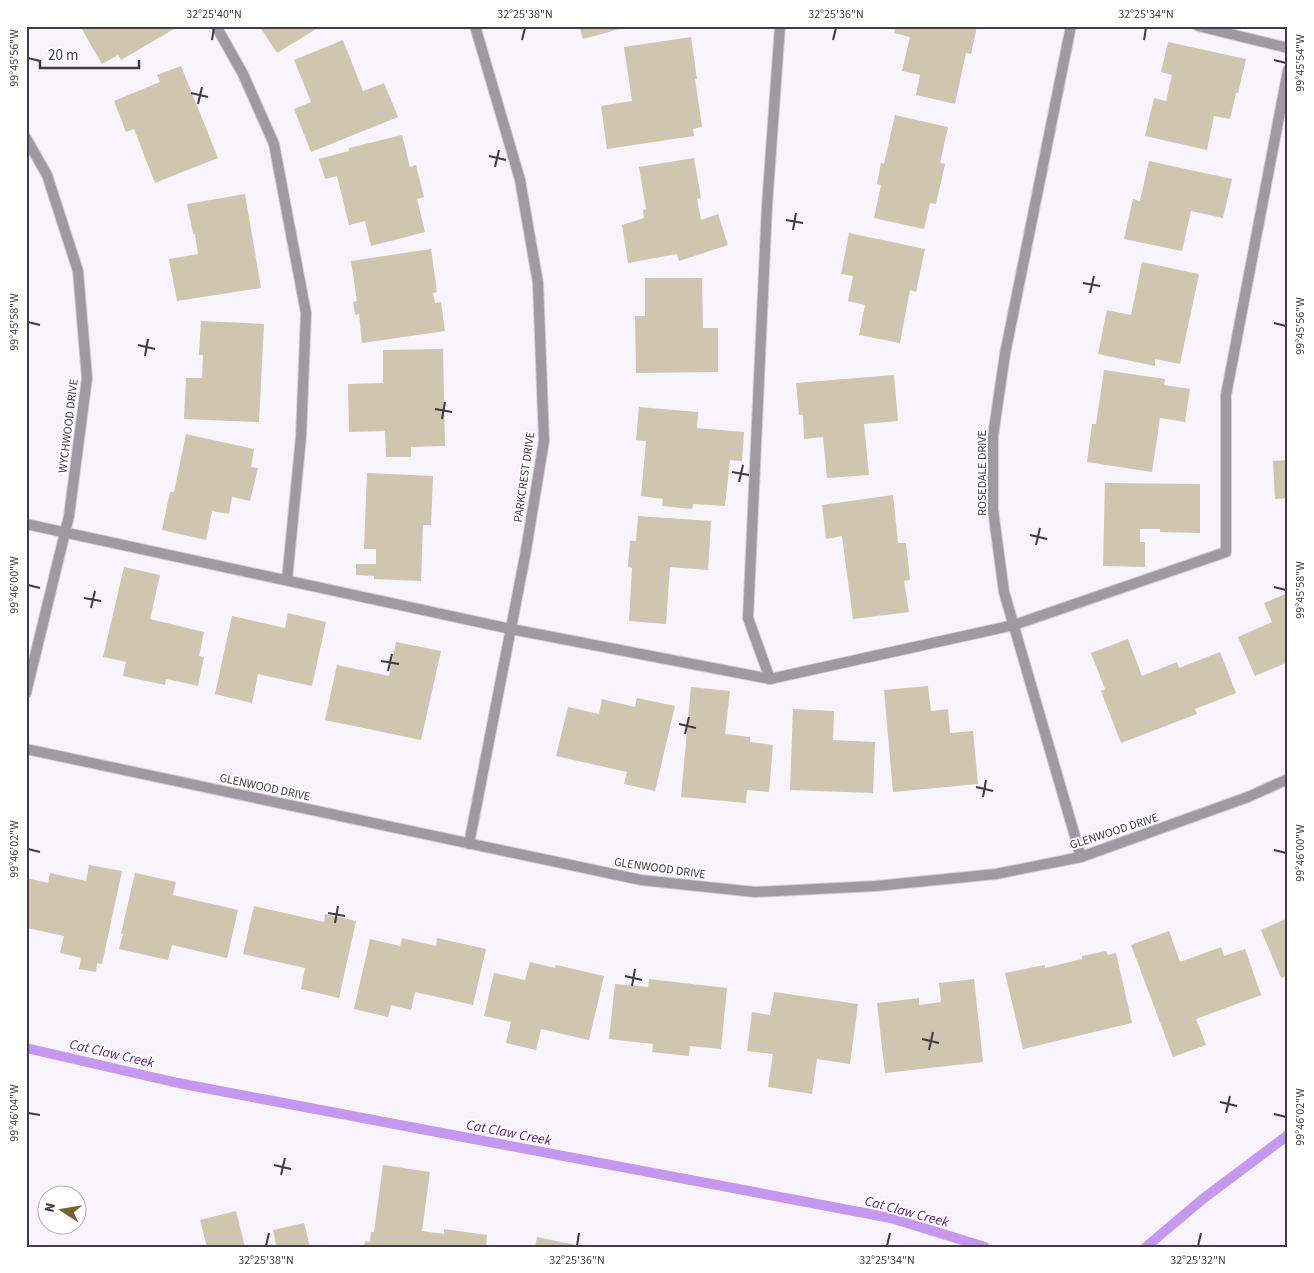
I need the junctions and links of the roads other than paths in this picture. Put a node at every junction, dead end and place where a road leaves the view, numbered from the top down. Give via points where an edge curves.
1 (216, 26) edge
2 (475, 26) edge
3 (780, 26) edge
4 (1072, 26) edge
5 (1198, 26) edge
6 (1288, 48) edge
7 (1288, 70) edge
8 (26, 138) edge
9 (26, 524) edge
10 (66, 532) junction
11 (287, 580) junction
12 (1014, 626) junction
13 (511, 629) junction
14 (770, 679) junction
15 (26, 693) edge
16 (26, 749) edge
17 (1288, 779) edge
18 (469, 844) junction
19 (1081, 856) junction

1 - 11 street via 244,74 274,144 306,313 300,437
2 - 13 street, PARKCREST DRIVE via 520,180 538,283 544,441
3 - 14 street via 748,618
4 - 12 street, ROSEDALE DRIVE via 1005,354 993,436 993,510 1004,592
5 - 6 street
7 - 12 street via 1226,394 1226,552
8 - 10 street, WYCHWOOD DRIVE via 48,175 78,271 87,378
9 - 10 street
10 - 11 street
10 - 15 street, WYCHWOOD DRIVE
11 - 13 street
12 - 14 street
12 - 19 street, ROSEDALE DRIVE
13 - 14 street
13 - 18 street, PARKCREST DRIVE
16 - 18 street, GLENWOOD DRIVE
17 - 19 street, GLENWOOD DRIVE via 1248,797
18 - 19 street, GLENWOOD DRIVE via 641,880 755,892 876,886 996,874

